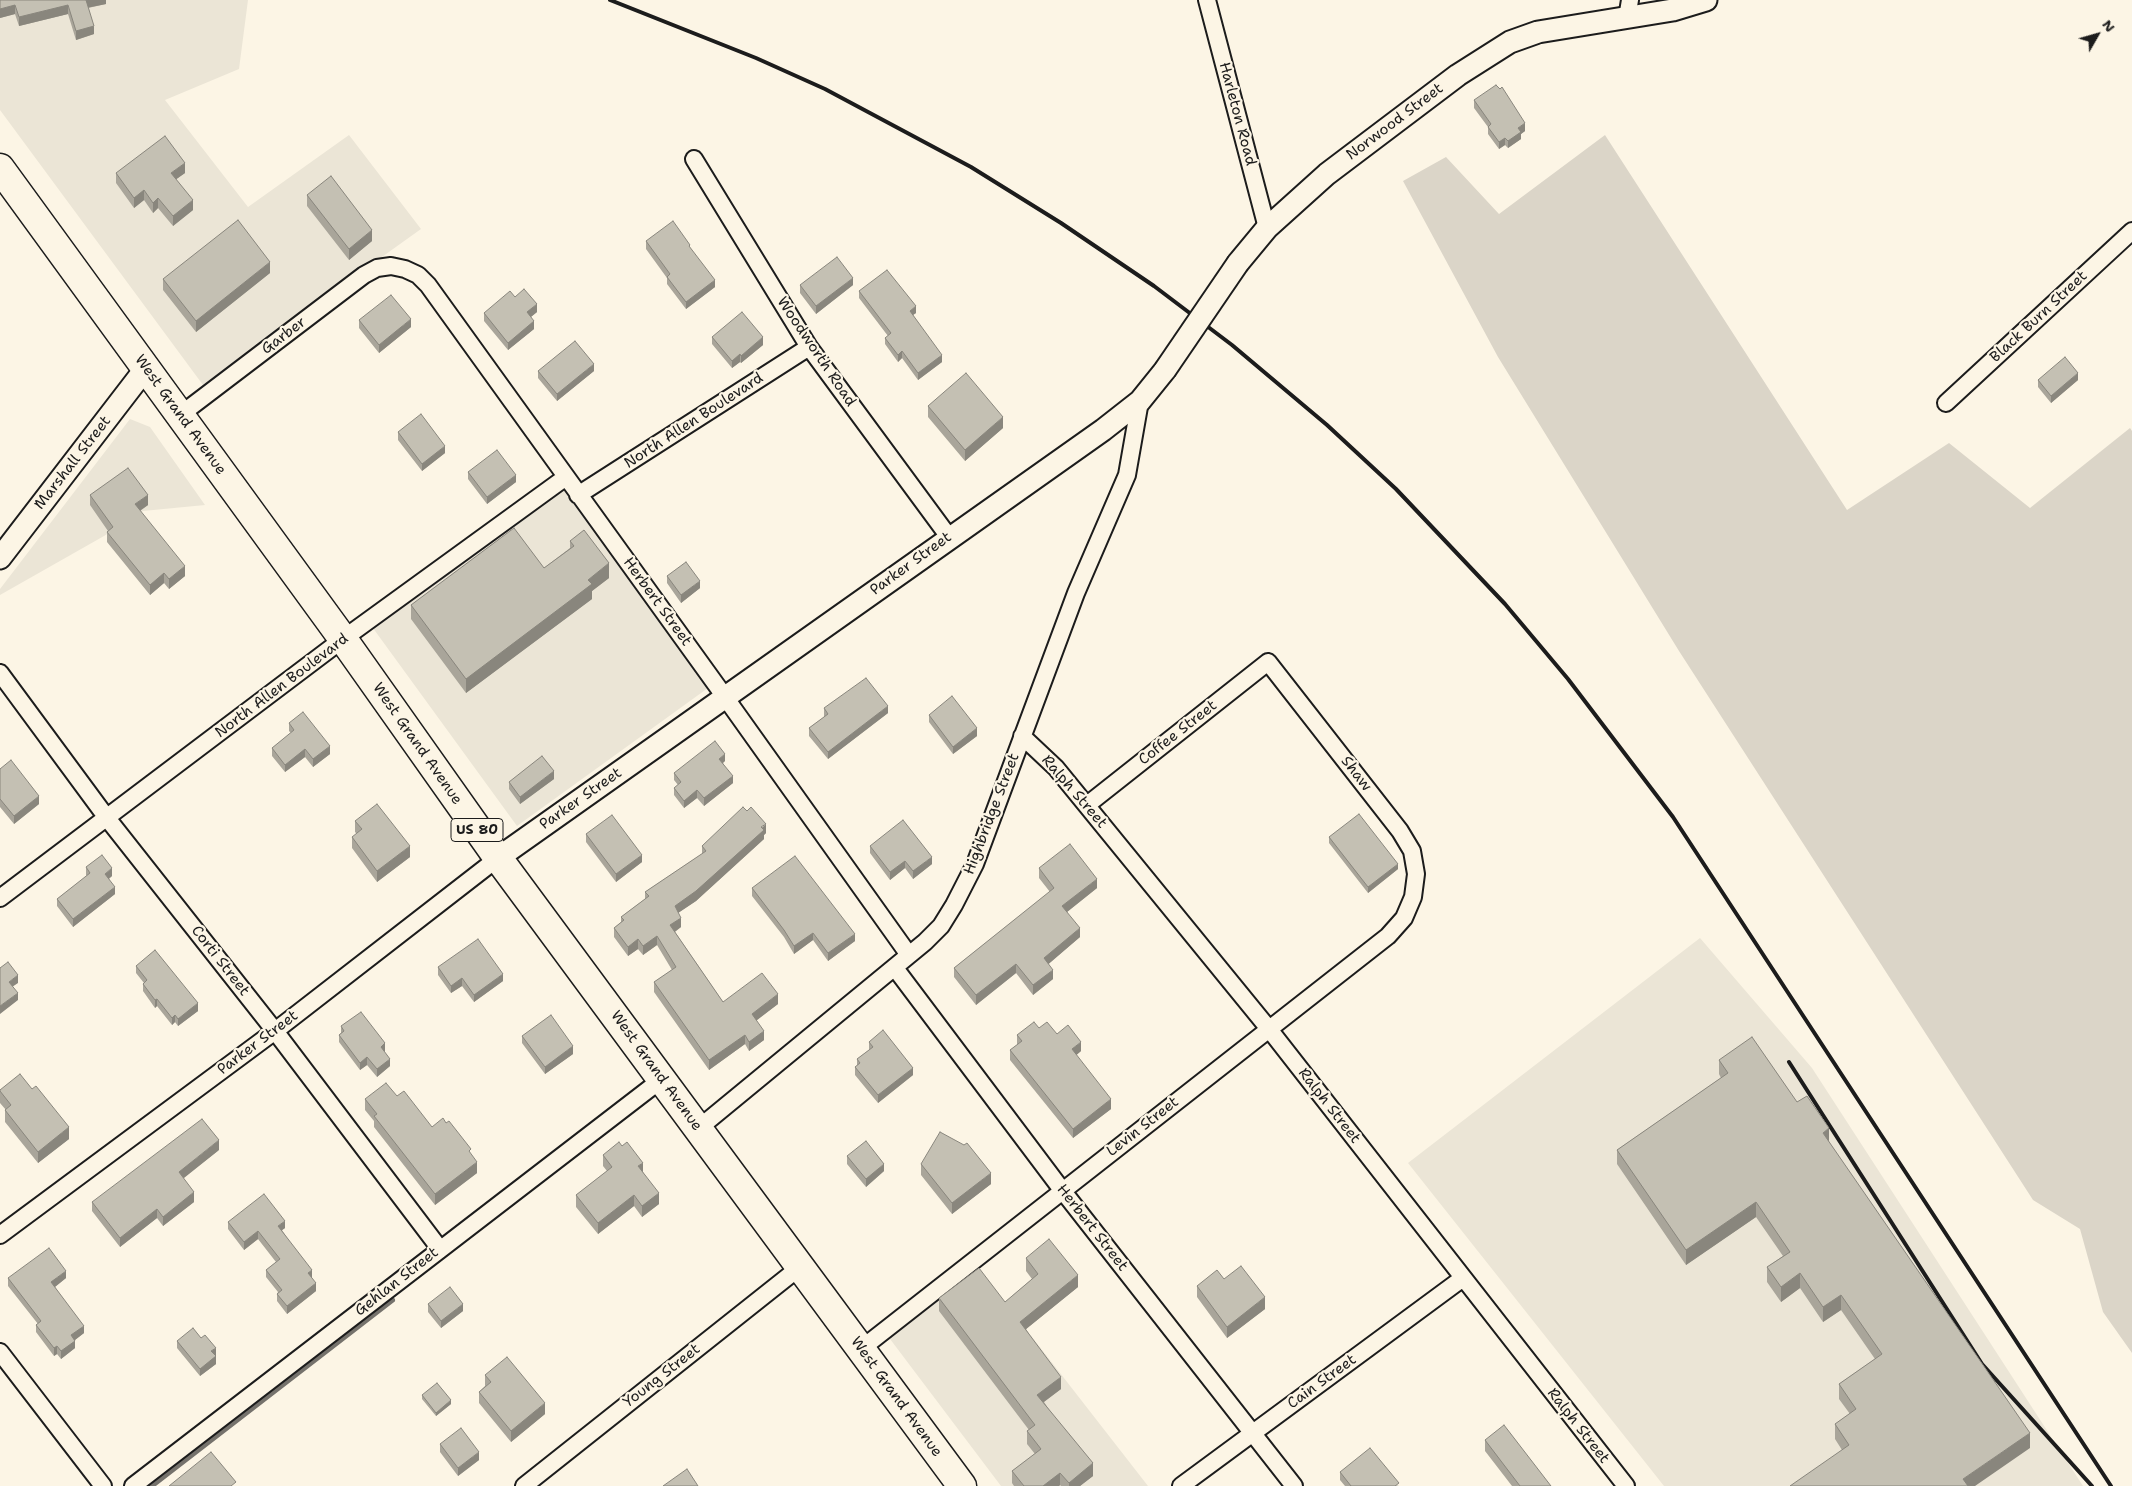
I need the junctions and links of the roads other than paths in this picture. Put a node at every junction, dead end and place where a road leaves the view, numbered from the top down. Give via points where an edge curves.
1 (1207, 0) edge
2 (1706, 0) edge
3 (1629, 9) edge
4 (694, 159) dead end
5 (0, 168) edge
6 (1267, 228) junction
7 (2132, 232) edge
8 (391, 266) joint
9 (809, 347) junction
10 (146, 368) junction
11 (1165, 370) joint
12 (1140, 401) junction
13 (1946, 403) dead end
14 (180, 415) junction
15 (566, 477) junction
16 (578, 495) junction
17 (949, 537) junction
18 (0, 558) edge
19 (343, 639) junction
20 (1268, 662) joint
21 (0, 673) edge
22 (725, 697) junction
23 (1022, 736) junction
24 (1087, 805) junction
25 (107, 818) junction
26 (498, 858) junction
27 (1414, 897) joint
28 (0, 898) edge
29 (909, 956) junction
30 (895, 968) junction
31 (1269, 1029) junction
32 (275, 1031) junction
33 (662, 1079) junction
34 (698, 1128) junction
35 (1062, 1190) junction
36 (0, 1235) edge
37 (440, 1249) junction
38 (800, 1267) junction
39 (1463, 1278) junction
40 (862, 1349) junction
41 (0, 1352) edge
42 (1252, 1433) junction
43 (104, 1486) edge
44 (133, 1486) edge
45 (524, 1486) edge
46 (962, 1486) edge
47 (1181, 1486) edge
48 (1294, 1486) edge
49 (1626, 1486) edge

1 - 6 street, Harleton Road
2 - 3 street, Norwood Street via 1673,10
3 - 6 street, Norwood Street via 1538,32 1510,42 1484,57 1327,174
4 - 9 street, Woodworth Road
5 - 10 highway, West Grand Avenue / US 80
6 - 11 street, Norwood Street, bridge via 1238,263
7 - 13 street, Black Burn Street
8 - 14 street, Garber via 377,268 364,275
8 - 15 street, Herbert Street via 418,275 428,286
9 - 16 street, North Allen Boulevard
9 - 17 street, Woodworth Road
10 - 14 highway, West Grand Avenue / US 80
10 - 18 street, Marshall Street
11 - 12 street, Parker Street
12 - 17 street, Parker Street
12 - 23 street, Highbridge Street via 1127,475 1076,593
14 - 19 highway, West Grand Avenue / US 80
15 - 16 street, Herbert Street
15 - 19 street, North Allen Boulevard
16 - 22 street, Herbert Street
17 - 22 street, Parker Street
19 - 25 street, North Allen Boulevard
19 - 26 highway, West Grand Avenue / US 80
20 - 24 street, Coffee Street
20 - 27 street, Shaw via 1400,831 1412,851 1416,874
21 - 25 street, Corti Street
22 - 26 street, Parker Street
22 - 29 street, Herbert Street
23 - 24 street, Ralph Street via 1056,768
23 - 29 street, Highbridge Street via 976,864 941,926
24 - 31 street, Ralph Street
25 - 28 street, North Allen Boulevard
25 - 32 street, Corti Street
26 - 32 street, Parker Street
26 - 33 highway, West Grand Avenue / US 80
27 - 31 street, Levin Street via 1404,918 1388,936
29 - 30 street, Highbridge Street
30 - 34 street, Highbridge Street
30 - 35 street, Herbert Street
31 - 35 street, Levin Street
31 - 39 street, Ralph Street
32 - 36 street, Parker Street
32 - 37 street, Corti Street
33 - 34 highway, West Grand Avenue / US 80
33 - 37 street, Gehlan Street
34 - 38 highway, West Grand Avenue / US 80
35 - 40 street, Levin Street
35 - 42 street, Herbert Street
37 - 44 street, Gehlan Street
38 - 40 highway, West Grand Avenue / US 80
38 - 45 street, Young Street
39 - 42 street, Cain Street
39 - 49 street, Ralph Street
40 - 46 highway, West Grand Avenue / US 80
41 - 43 street
42 - 47 street, Cain Street
42 - 48 street, Herbert Street

